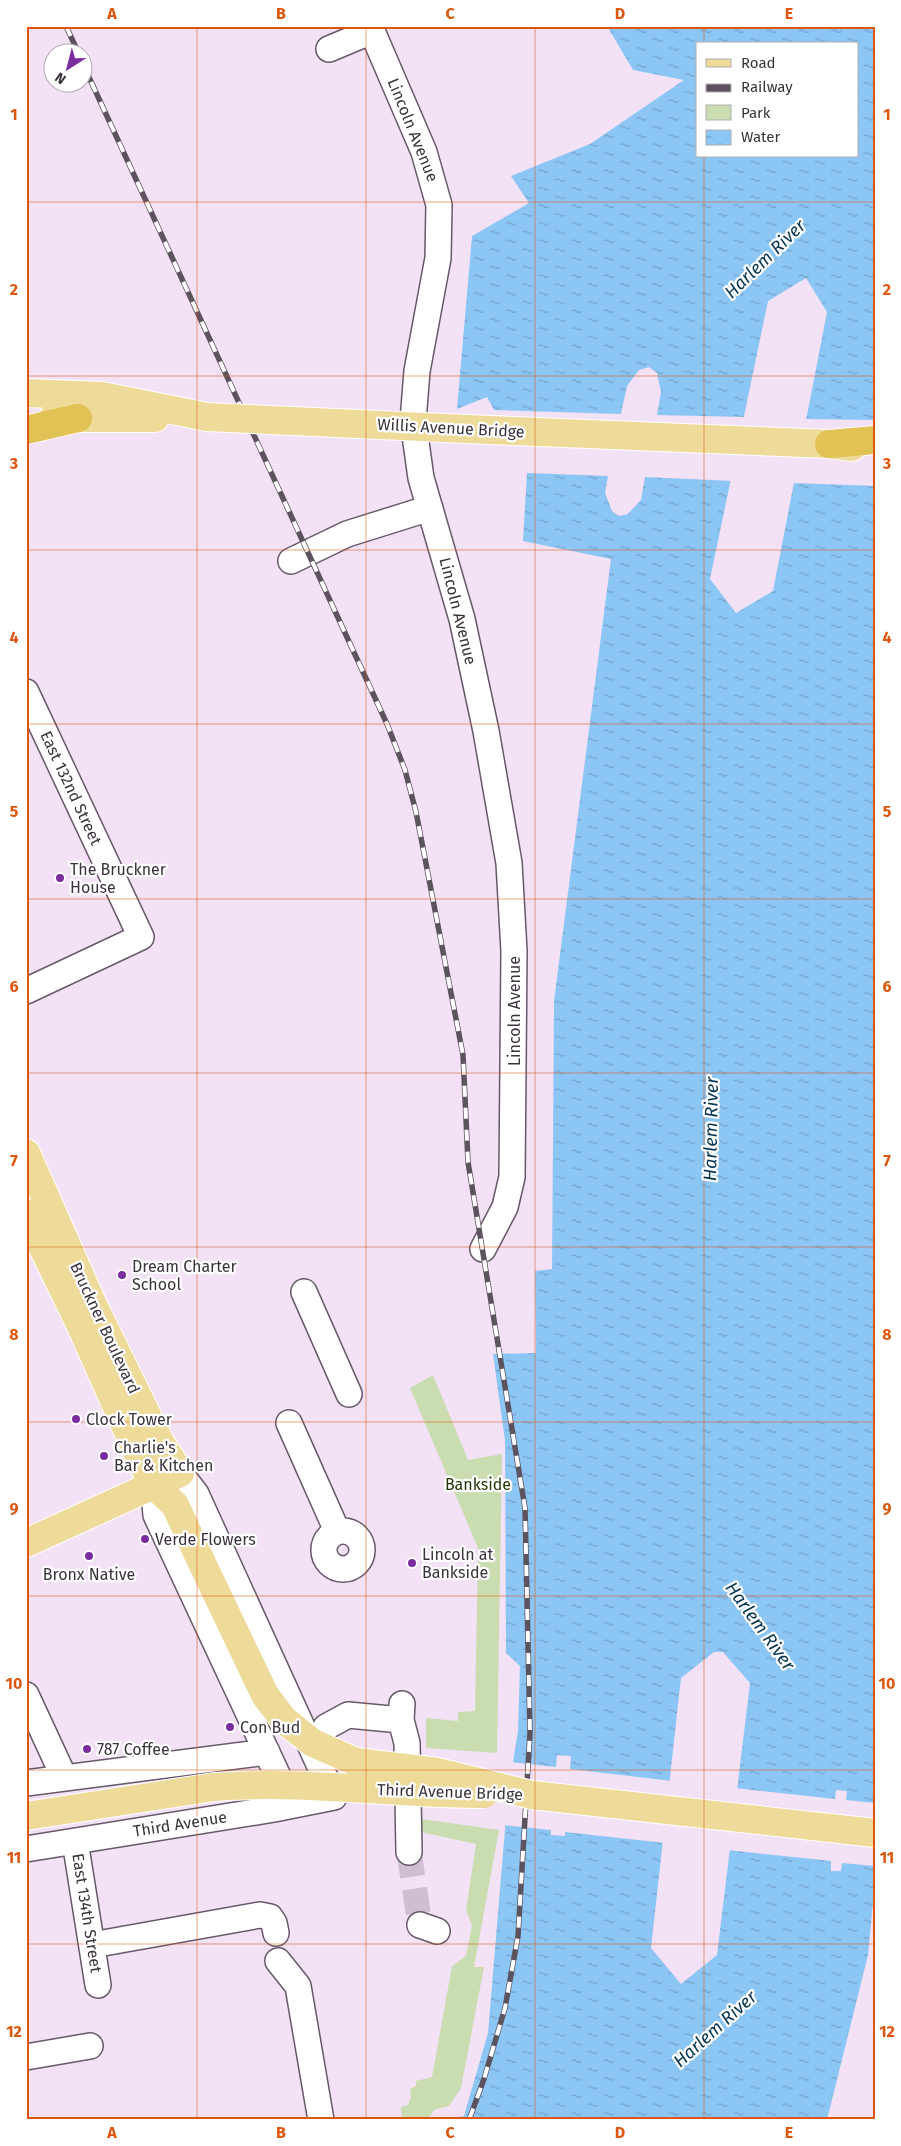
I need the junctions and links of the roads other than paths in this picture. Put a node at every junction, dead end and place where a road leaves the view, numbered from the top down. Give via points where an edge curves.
1 (329, 49) dead end
2 (26, 393) edge
3 (207, 417) junction
4 (78, 418) junction
5 (26, 419) edge
6 (26, 430) edge
7 (875, 440) edge
8 (829, 444) junction
9 (875, 450) edge
10 (430, 508) junction
11 (291, 561) dead end
12 (26, 692) edge
13 (26, 991) edge
14 (26, 1153) edge
15 (26, 1213) edge
16 (483, 1249) dead end
17 (304, 1292) dead end
18 (349, 1394) dead end
19 (288, 1422) dead end
20 (180, 1473) junction
21 (153, 1484) junction
22 (336, 1531) dead end
23 (26, 1543) edge
24 (26, 1695) edge
25 (313, 1750) junction
26 (267, 1752) junction
27 (64, 1777) junction
28 (26, 1784) edge
29 (532, 1795) junction
30 (334, 1797) joint
31 (292, 1805) junction
32 (26, 1816) edge
33 (875, 1833) edge
34 (75, 1841) junction
35 (26, 1849) edge
36 (410, 1852) tunnel mouth
37 (276, 1933) dead end
38 (92, 1945) junction
39 (278, 1961) dead end
40 (98, 1985) dead end
41 (90, 2046) dead end
42 (26, 2057) edge
43 (321, 2120) edge

1 - 10 street, Lincoln Avenue via 372,30 420,140 437,191 440,218 438,258 413,407 417,461
2 - 3 main road via 102,396
3 - 4 main road, Willis Avenue Bridge
3 - 8 main road, Willis Avenue Bridge, bridge
4 - 5 main road, Willis Avenue Bridge
4 - 6 highway
7 - 8 highway
8 - 9 main road, Willis Avenue Bridge
10 - 11 street via 347,534
10 - 16 street, Lincoln Avenue via 455,592 486,731 506,837 513,908 512,1177 505,1207
12 - 13 street, East 132nd Street via 141,937
14 - 20 main road, Bruckner Boulevard via 97,1312 160,1442
15 - 21 main road, Bruckner Boulevard
17 - 18 street
19 - 22 street
20 - 21 main road
20 - 25 street, Bruckner Boulevard via 196,1494
21 - 23 main road
21 - 26 street, Bruckner Boulevard via 156,1516
21 - 29 main road, bridge via 175,1505 265,1695 284,1720 313,1743 356,1762 438,1772
24 - 27 street
25 - 30 street, Bruckner Boulevard
25 - 36 street via 326,1726 348,1715 401,1712 407,1743
26 - 27 street
26 - 31 street, Bruckner Boulevard
27 - 28 street
29 - 32 main road, Third Avenue Bridge, bridge via 438,1794 307,1784 214,1787
29 - 33 main road, Third Avenue Bridge
30 - 31 street, Third Avenue
31 - 34 street, Third Avenue
34 - 35 street, Third Avenue
34 - 38 street, East 134th Street
37 - 38 street via 270,1917 260,1915
38 - 40 street, East 134th Street
39 - 43 street via 298,1986
41 - 42 street

